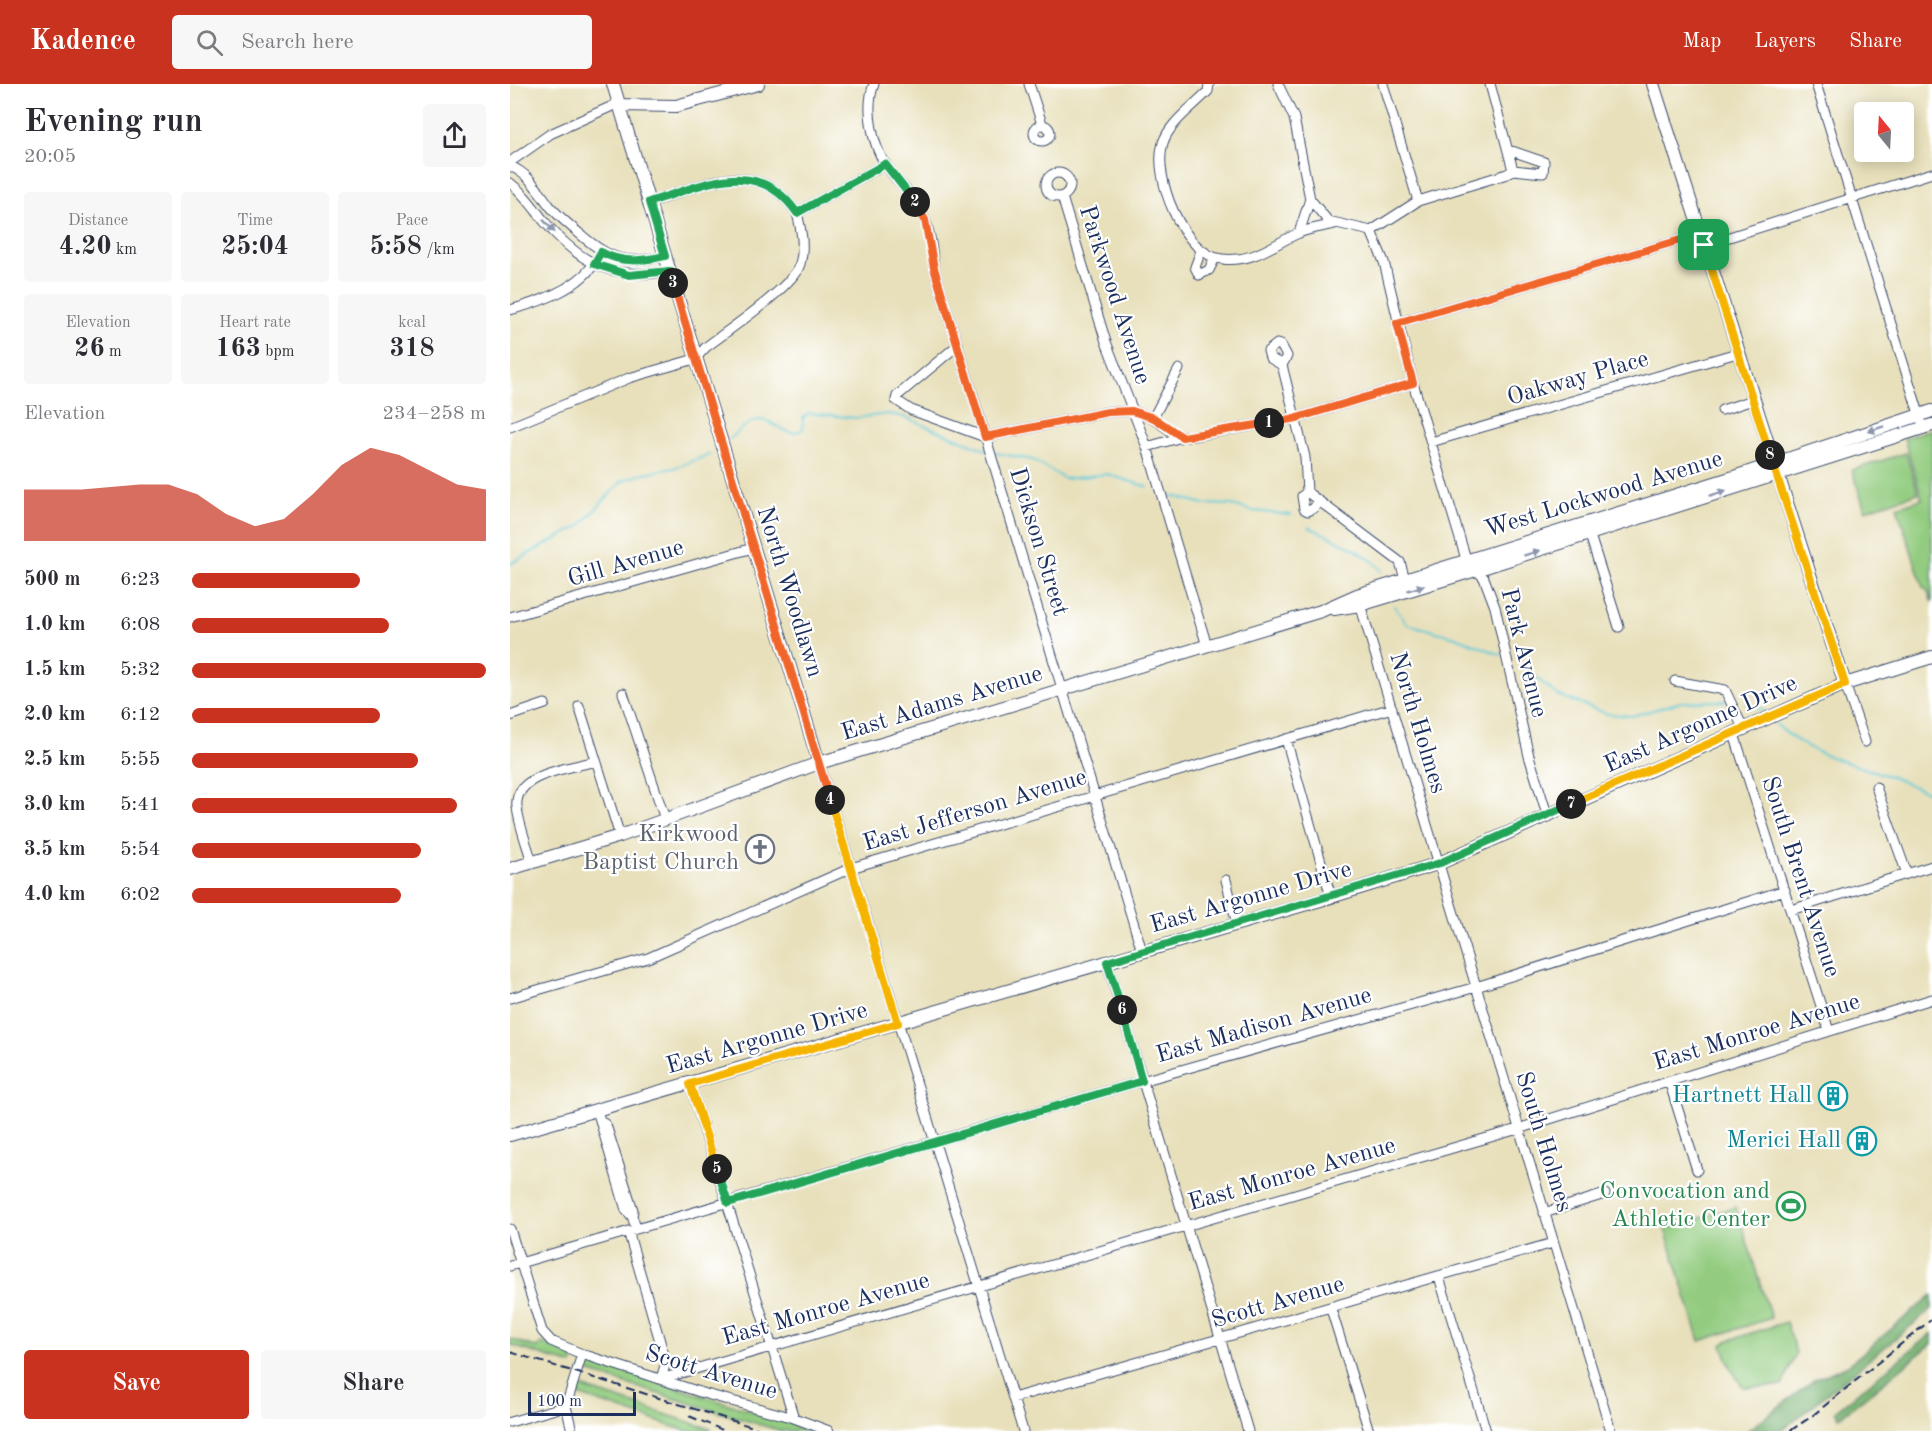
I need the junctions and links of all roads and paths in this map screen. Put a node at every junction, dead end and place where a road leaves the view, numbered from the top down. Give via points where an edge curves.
1 (613, 84) edge
2 (758, 84) edge
3 (874, 84) edge
4 (1029, 84) edge
5 (1216, 84) edge
6 (1278, 84) edge
7 (1383, 84) edge
8 (1490, 84) edge
9 (1653, 84) edge
10 (1816, 84) edge
11 (1209, 88) edge
12 (619, 104) junction
13 (1042, 124) dead end
14 (1509, 150) junction
15 (510, 164) edge
16 (885, 164) junction
17 (1513, 170) junction
18 (1932, 173) edge
19 (512, 188) edge
20 (1062, 197) dead end
21 (1310, 199) junction
22 (1851, 199) junction
23 (1418, 201) junction
24 (649, 202) junction
25 (797, 213) junction
26 (1335, 224) junction
27 (1371, 231) junction
28 (1299, 233) junction
29 (1702, 239) junction
30 (1201, 251) junction
31 (601, 252) junction
32 (665, 256) junction
33 (1215, 258) junction
34 (594, 264) junction
35 (670, 271) junction
36 (510, 310) edge
37 (1397, 323) junction
38 (958, 345) junction
39 (1737, 353) junction
40 (695, 359) junction
41 (1282, 366) dead end
42 (1179, 369) dead end
43 (1413, 383) junction
44 (1753, 400) junction
45 (1722, 410) dead end
46 (1132, 411) junction
47 (1932, 411) edge
48 (1919, 415) junction
49 (1154, 418) junction
50 (1297, 418) junction
51 (510, 426) edge
52 (1928, 427) edge
53 (1182, 437) junction
54 (1431, 442) junction
55 (987, 446) junction
56 (1147, 447) junction
57 (1774, 469) junction
58 (1307, 492) junction
59 (1318, 501) junction
60 (1586, 521) junction
61 (1590, 535) junction
62 (753, 548) junction
63 (1466, 559) junction
64 (1476, 570) junction
65 (1405, 579) junction
66 (1359, 600) junction
67 (510, 616) edge
68 (1618, 627) dead end
69 (1207, 646) junction
70 (1932, 657) edge
71 (1675, 681) dead end
72 (1845, 684) junction
73 (1064, 689) junction
74 (623, 693) dead end
75 (545, 704) dead end
76 (579, 706) dead end
77 (1392, 708) junction
78 (510, 716) edge
79 (1739, 732) junction
80 (1286, 739) junction
81 (1865, 742) dead end
82 (596, 761) junction
83 (819, 763) junction
84 (1876, 786) dead end
85 (1095, 795) junction
86 (1547, 814) junction
87 (665, 819) junction
88 (620, 836) junction
89 (532, 862) junction
90 (1440, 863) junction
91 (1932, 866) edge
92 (851, 868) junction
93 (510, 869) edge
94 (1907, 874) junction
95 (1226, 880) dead end
96 (1785, 890) junction
97 (1331, 897) junction
98 (1791, 910) junction
99 (1238, 924) junction
100 (1142, 951) junction
101 (1107, 962) junction
102 (1476, 987) junction
103 (510, 998) edge
104 (1932, 999) edge
105 (898, 1023) junction
106 (1829, 1031) junction
107 (1142, 1081) junction
108 (1669, 1081) junction
109 (690, 1084) junction
110 (599, 1115) junction
111 (1518, 1130) junction
112 (510, 1136) edge
113 (937, 1142) junction
114 (1697, 1170) dead end
115 (1605, 1194) dead end
116 (728, 1203) junction
117 (1544, 1213) junction
118 (1185, 1226) junction
119 (510, 1229) edge
120 (632, 1229) junction
121 (1553, 1243) junction
122 (521, 1263) junction
123 (510, 1266) edge
124 (1439, 1277) junction
125 (979, 1286) junction
126 (1331, 1309) junction
127 (1220, 1339) junction
128 (772, 1347) junction
129 (582, 1354) junction
130 (661, 1378) junction
131 (1013, 1398) junction
132 (566, 1406) junction
133 (794, 1418) junction
134 (510, 1422) edge
135 (572, 1431) edge
136 (829, 1431) edge
137 (1023, 1431) edge
138 (1248, 1431) edge
139 (1369, 1431) edge
140 (1486, 1431) edge
141 (1611, 1431) edge

1 - 12 street, North Woodlawn
2 - 12 street via 676,106
3 - 16 street, Dickson Street via 873,129
4 - 13 street
5 - 11 street
6 - 21 street via 1294,118
7 - 23 street
8 - 14 street
9 - 29 street
10 - 22 street
11 - 30 street via 1168,132 1161,153 1177,221
12 - 15 street via 550,134
12 - 24 street, North Woodlawn
14 - 17 street
14 - 17 street via 1541,161 1545,167 1539,174
15 - 31 street via 529,177 559,216
16 - 25 street
16 - 38 street, Dickson Street via 918,205 925,220 934,268
17 - 23 street
18 - 22 street
19 -> 34 street
20 - 46 street, Parkwood Avenue via 1106,342
21 - 26 street via 1328,222
21 - 28 street
22 - 29 street
22 - 48 street
23 - 27 street
24 - 25 street via 726,179 746,177 776,189
24 - 32 street, North Woodlawn
25 - 40 street via 802,246 800,266 789,282
26 - 27 street
26 - 28 street
27 - 37 street, Park Avenue via 1384,262
28 - 33 street via 1271,250 1249,257
29 - 37 street
29 - 39 street
30 - 33 street
30 - 33 street via 1195,267 1199,275 1209,270
31 - 32 street via 633,261
31 - 34 street
32 - 35 street, North Woodlawn
34 - 35 street via 629,275
34 - 36 street via 556,293
35 - 40 street, North Woodlawn
37 - 43 street, Park Avenue
38 - 55 street, Dickson Street
38 - 55 street via 896,400
39 - 44 street
39 - 54 street, Oakway Place
40 - 51 street via 629,378
40 - 62 street, North Woodlawn
41 - 50 street
42 - 49 street
43 - 50 street
43 - 54 street, Park Avenue
44 - 45 street
44 - 57 street
46 - 49 street
46 - 55 street via 1108,412
46 - 56 street, Parkwood Avenue
47 - 48 street, West Lockwood Avenue
48 - 52 street
48 -> 57 street, West Lockwood Avenue
49 - 53 street
50 - 53 street
50 - 58 street
52 - 57 street, West Lockwood Avenue
53 - 56 street
54 - 63 street, Park Avenue
55 - 73 street, Dickson Street
56 - 69 street, Parkwood Avenue
57 - 60 street, West Lockwood Avenue
61 -> 57 street, West Lockwood Avenue
57 - 72 street
58 - 59 street
58 - 59 street via 1302,496 1304,509 1314,508
59 - 65 street via 1400,562
60 - 61 street
60 - 63 street, West Lockwood Avenue
64 -> 61 street, West Lockwood Avenue
61 - 68 street
62 - 67 street, Gill Avenue
62 - 83 street, North Woodlawn
63 - 64 street, Park Avenue
63 - 65 street, West Lockwood Avenue
66 -> 64 street, West Lockwood Avenue
64 - 86 street, Park Avenue via 1484,578 1494,607
65 - 66 street, West Lockwood Avenue
66 - 69 street, East Adams Avenue
66 - 77 street, North Holmes
69 - 73 street, East Adams Avenue
70 - 72 street, East Argonne Drive
71 - 79 street, South Brent Avenue via 1725,690
72 - 79 street, East Argonne Drive
72 - 81 street
73 - 83 street, East Adams Avenue
73 - 85 street, Dickson Street
74 - 87 street
75 - 78 street
76 - 82 street
77 - 80 street, East Jefferson Avenue
77 - 90 street, North Holmes
79 - 86 street, East Argonne Drive
79 - 96 street, South Brent Avenue
80 - 85 street, East Jefferson Avenue
80 - 97 street
82 - 88 street
82 - 89 street via 538,778 518,795 517,807
83 - 87 street, East Adams Avenue
83 - 92 street, North Woodlawn
84 - 94 street
85 - 92 street, East Jefferson Avenue
85 - 100 street, Dickson Street
86 - 90 street, East Argonne Drive
87 - 88 street, East Adams Avenue
88 - 89 street, East Adams Avenue
89 - 93 street, East Adams Avenue
90 - 97 street, East Argonne Drive
90 - 102 street, South Holmes
91 - 94 street
92 - 103 street, East Jefferson Avenue via 648,958
92 - 105 street, North Woodlawn
94 - 98 street
95 - 99 street
96 - 98 street, South Brent Avenue
96 - 102 street, East Madison Avenue
97 - 99 street, East Argonne Drive
98 - 106 street, South Brent Avenue
99 - 100 street, East Argonne Drive
100 - 101 street, East Argonne Drive
101 - 105 street, East Argonne Drive
101 - 107 street
102 - 107 street, East Madison Avenue
102 - 111 street, South Holmes
104 - 106 street, East Monroe Avenue
105 - 109 street, East Argonne Drive
105 - 113 street, North Woodlawn
106 - 108 street, East Monroe Avenue
107 - 113 street, East Madison Avenue
107 - 118 street
108 - 111 street, East Monroe Avenue
108 - 114 street
109 - 110 street, East Argonne Drive
109 - 116 street
110 - 112 street, East Argonne Drive
110 - 120 street via 626,1210 632,1216
111 - 117 street, South Holmes
111 - 118 street, East Monroe Avenue
113 - 116 street, East Madison Avenue
113 - 125 street, North Woodlawn
115 - 117 street
116 - 120 street, East Madison Avenue
116 - 128 street
117 - 121 street, South Holmes
118 - 125 street, East Monroe Avenue
118 - 127 street
119 - 122 street, Scott Avenue
120 - 122 street, East Madison Avenue
120 - 130 street via 666,1362
121 - 124 street, Scott Avenue
121 - 141 street, South Holmes
122 - 123 street, East Madison Avenue
122 - 129 street, Scott Avenue via 546,1337
124 - 126 street, Scott Avenue
124 - 140 street
125 - 128 street, East Monroe Avenue
125 - 131 street, North Woodlawn
126 - 127 street, Scott Avenue
126 - 139 street
127 - 131 street, Scott Avenue
127 - 138 street
128 - 130 street, East Monroe Avenue
128 - 133 street
129 - 130 street, Scott Avenue
129 - 132 street
130 - 133 street, Scott Avenue
131 - 137 street, North Woodlawn
132 - 134 street
132 - 135 street
133 - 136 street, Scott Avenue

